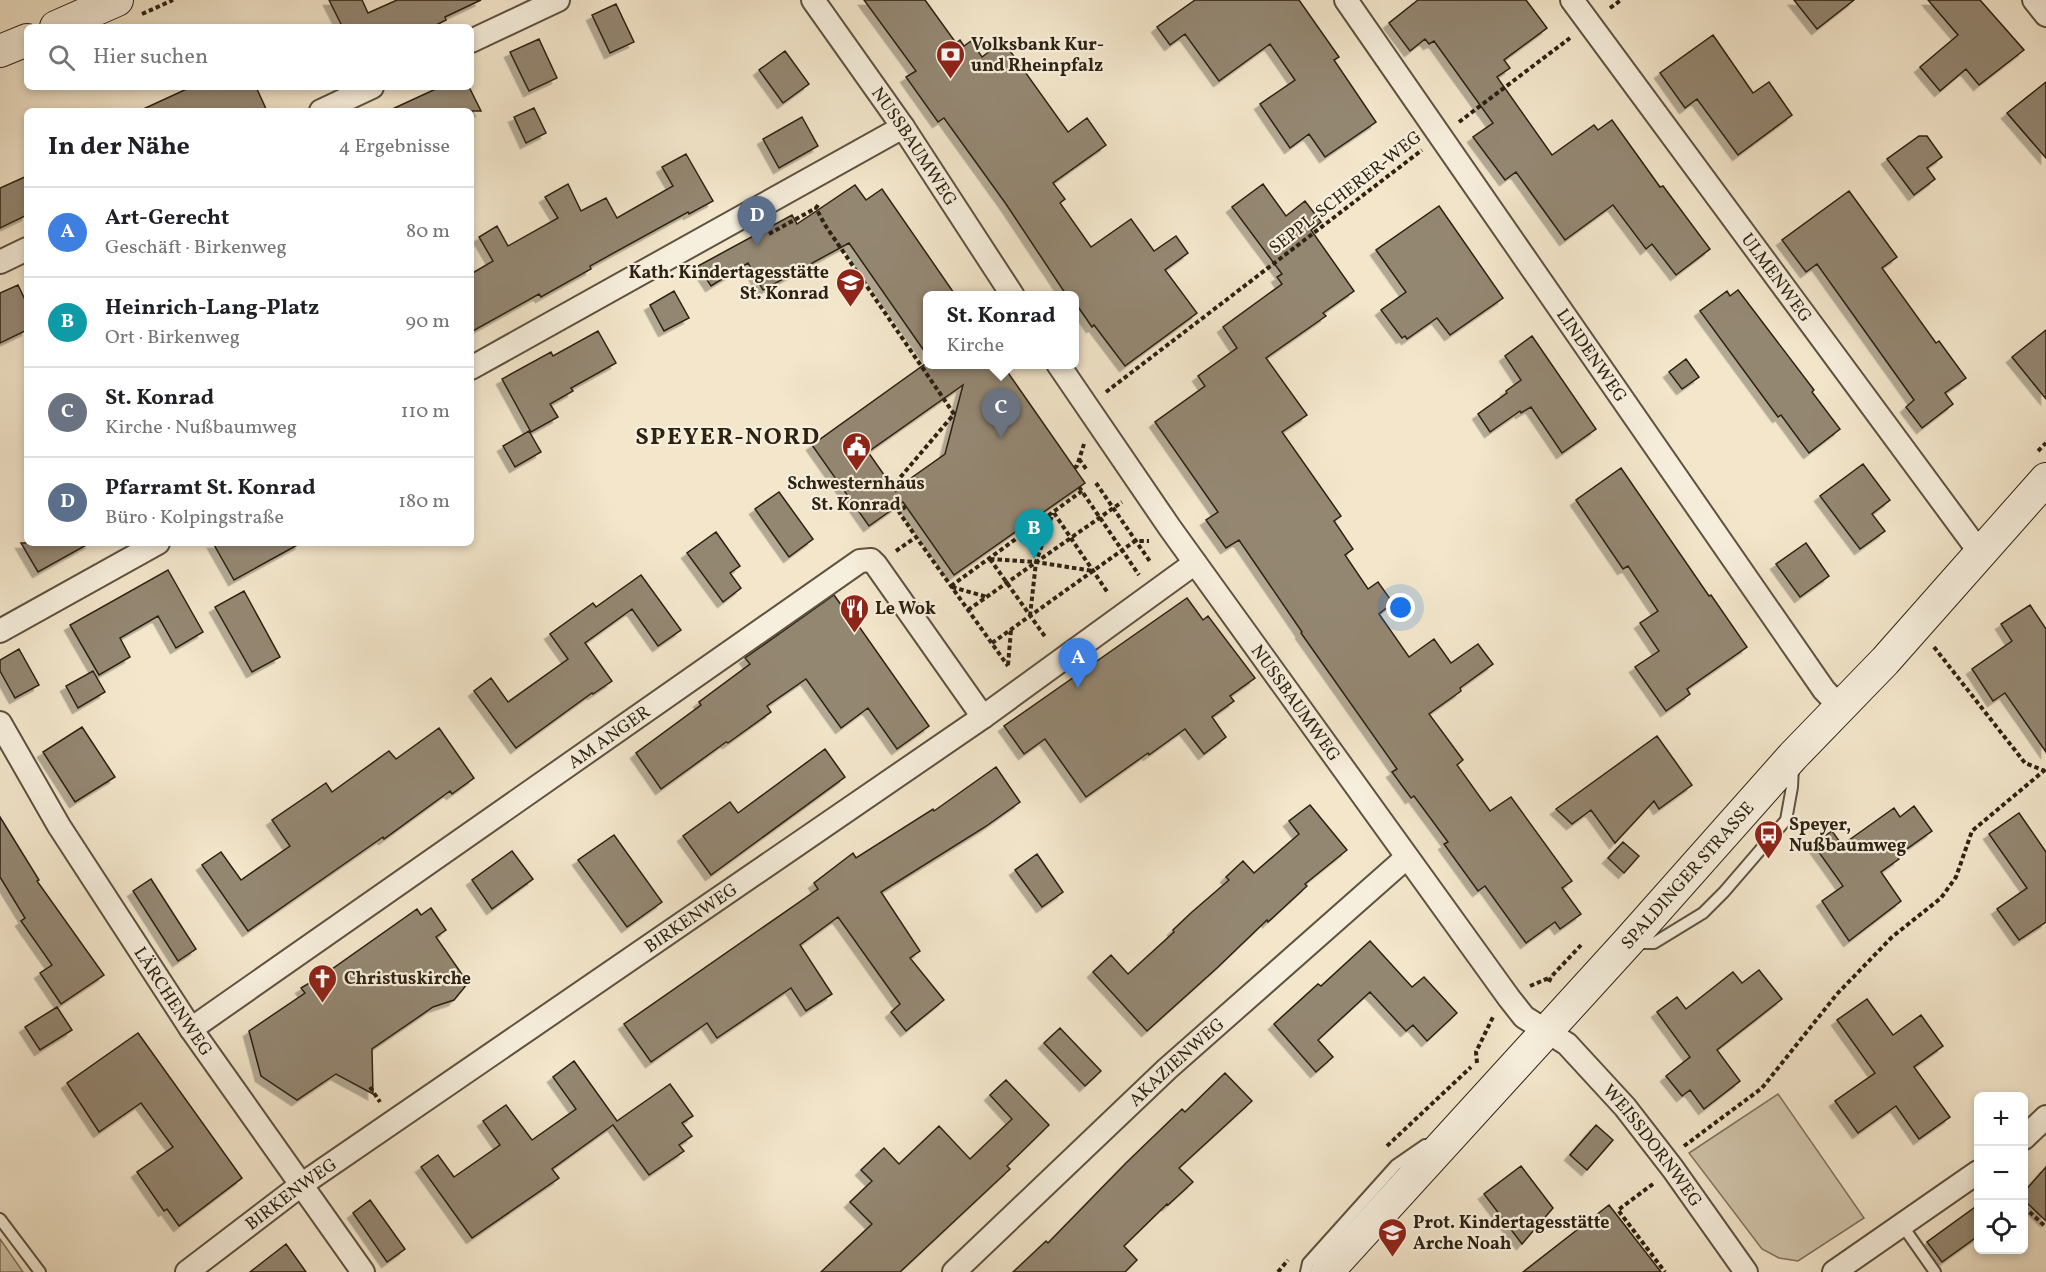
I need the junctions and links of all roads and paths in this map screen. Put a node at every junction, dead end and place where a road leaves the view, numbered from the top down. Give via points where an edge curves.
1 (117, 0) edge
2 (558, 0) edge
3 (813, 0) edge
4 (1346, 0) edge
5 (1572, 0) edge
6 (1621, 0) edge
7 (2034, 0) edge
8 (2046, 15) edge
9 (1589, 23) junction
10 (63, 24) edge
11 (474, 40) edge
12 (24, 41) edge
13 (0, 51) edge
14 (366, 90) edge
15 (327, 108) edge
16 (903, 127) junction
17 (1439, 136) junction
18 (823, 198) dead end
19 (816, 208) junction
20 (769, 234) dead end
21 (24, 250) edge
22 (0, 262) edge
23 (1010, 291) edge
24 (474, 366) edge
25 (923, 368) edge
26 (924, 369) edge
27 (1061, 369) edge
28 (1086, 407) junction
29 (1085, 439) dead end
30 (1079, 458) junction
31 (1074, 468) dead end
32 (1087, 470) dead end
33 (2046, 479) edge
34 (1096, 483) dead end
35 (901, 485) dead end
36 (1126, 499) dead end
37 (906, 506) dead end
38 (1113, 508) junction
39 (1053, 512) junction
40 (1100, 518) junction
41 (916, 537) junction
42 (1071, 538) junction
43 (1136, 541) junction
44 (1153, 542) dead end
45 (153, 546) edge
46 (1122, 551) junction
47 (1981, 554) junction
48 (989, 558) junction
49 (1036, 562) junction
50 (868, 563) junction
51 (1150, 563) dead end
52 (1195, 563) junction
53 (1094, 571) junction
54 (1007, 583) junction
55 (951, 586) junction
56 (1108, 593) dead end
57 (1152, 594) junction
58 (987, 597) junction
59 (968, 610) junction
60 (1030, 616) junction
61 (1011, 630) junction
62 (0, 631) edge
63 (1046, 638) dead end
64 (992, 644) junction
65 (1934, 647) dead end
66 (1841, 708) junction
67 (983, 717) junction
68 (0, 723) edge
69 (2045, 770) edge
70 (1406, 858) junction
71 (319, 975) dead end
72 (310, 983) dead end
73 (191, 1029) junction
74 (1546, 1030) junction
75 (370, 1087) dead end
76 (383, 1107) dead end
77 (1467, 1116) junction
78 (2046, 1117) edge
79 (2028, 1134) edge
80 (1679, 1149) dead end
81 (1974, 1175) edge
82 (1653, 1184) dead end
83 (301, 1185) junction
84 (2028, 1212) edge
85 (0, 1219) edge
86 (1902, 1225) junction
87 (2046, 1227) edge
88 (40, 1272) edge
89 (187, 1272) edge
90 (363, 1272) edge
91 (954, 1272) edge
92 (1306, 1272) edge
93 (1327, 1272) edge
94 (1665, 1272) edge
95 (1746, 1272) edge
96 (1834, 1272) edge
97 (1935, 1272) edge

1 - 10 street
2 - 11 street
3 - 16 street, NUSSBAUMWEG
4 - 17 street, LINDENWEG
5 - 9 street, ULMENWEG
6 - 9 path, SEPPL-SCHERER-WEG
7 - 8 street
9 - 17 path, SEPPL-SCHERER-WEG
9 - 47 street, ULMENWEG
12 - 13 street
14 - 15 street
16 - 23 street, NUSSBAUMWEG
16 - 24 street
17 - 28 path, SEPPL-SCHERER-WEG
17 - 66 street, LINDENWEG via 1824,690
18 - 19 path
19 - 20 path
19 - 25 path
21 - 22 street
26 - 35 path via 954,414 898,480
27 - 28 street, NUSSBAUMWEG
28 - 52 street, NUSSBAUMWEG
29 - 30 path
30 - 31 path
30 - 32 path
33 - 47 street, SPALDINGER STRASSE
34 - 38 path
36 - 38 path
37 - 41 path via 899,512
38 - 40 path
38 - 43 path
39 - 40 path via 1080,489
39 - 42 path
39 - 48 path
39 - 49 path
40 - 42 path
40 - 46 path
41 - 50 path
41 - 55 path
42 - 49 path
42 - 53 path
43 - 44 path
43 - 46 path
43 - 51 path
45 - 62 street
46 - 53 path
46 - 57 path
47 - 66 street, SPALDINGER STRASSE
48 - 49 path
48 - 54 path
48 - 55 path
49 - 53 path
49 - 54 path
49 - 60 path
50 - 67 street
50 - 73 street, AM ANGER
52 - 57 street, BIRKENWEG
52 - 70 street, NUSSBAUMWEG
53 - 56 path
53 - 60 path
54 - 58 path
54 - 60 path
55 - 58 path
55 - 59 path
57 - 67 street, BIRKENWEG
58 - 59 path
59 - 64 path
60 - 61 path
60 - 63 path
61 - 64 path
61 - 64 path via 1008,666
65 - 69 path via 2025,763
66 - 74 street, SPALDINGER STRASSE
67 - 83 street, BIRKENWEG
68 - 73 street, LÄRCHENWEG via 59,826
69 - 80 path via 1972,831 1956,877 1941,898 1892,937 1845,986 1762,1088
70 - 74 street, NUSSBAUMWEG via 1524,1017
70 - 91 street, AKAZIENWEG via 1167,1069
71 - 72 path
73 - 83 street, LÄRCHENWEG
74 - 77 street, SPALDINGER STRASSE
74 - 95 street, WEISSDORNWEG via 1567,1044 1630,1112
75 - 76 path
77 - 92 lane via 1396,1165 1308,1263
77 - 93 street, SPALDINGER STRASSE
78 - 79 street
81 - 86 street
82 - 94 path via 1618,1210
83 - 89 street, BIRKENWEG
83 - 90 street, LÄRCHENWEG
84 - 87 path
85 - 88 lane
86 - 96 street
86 - 97 lane

